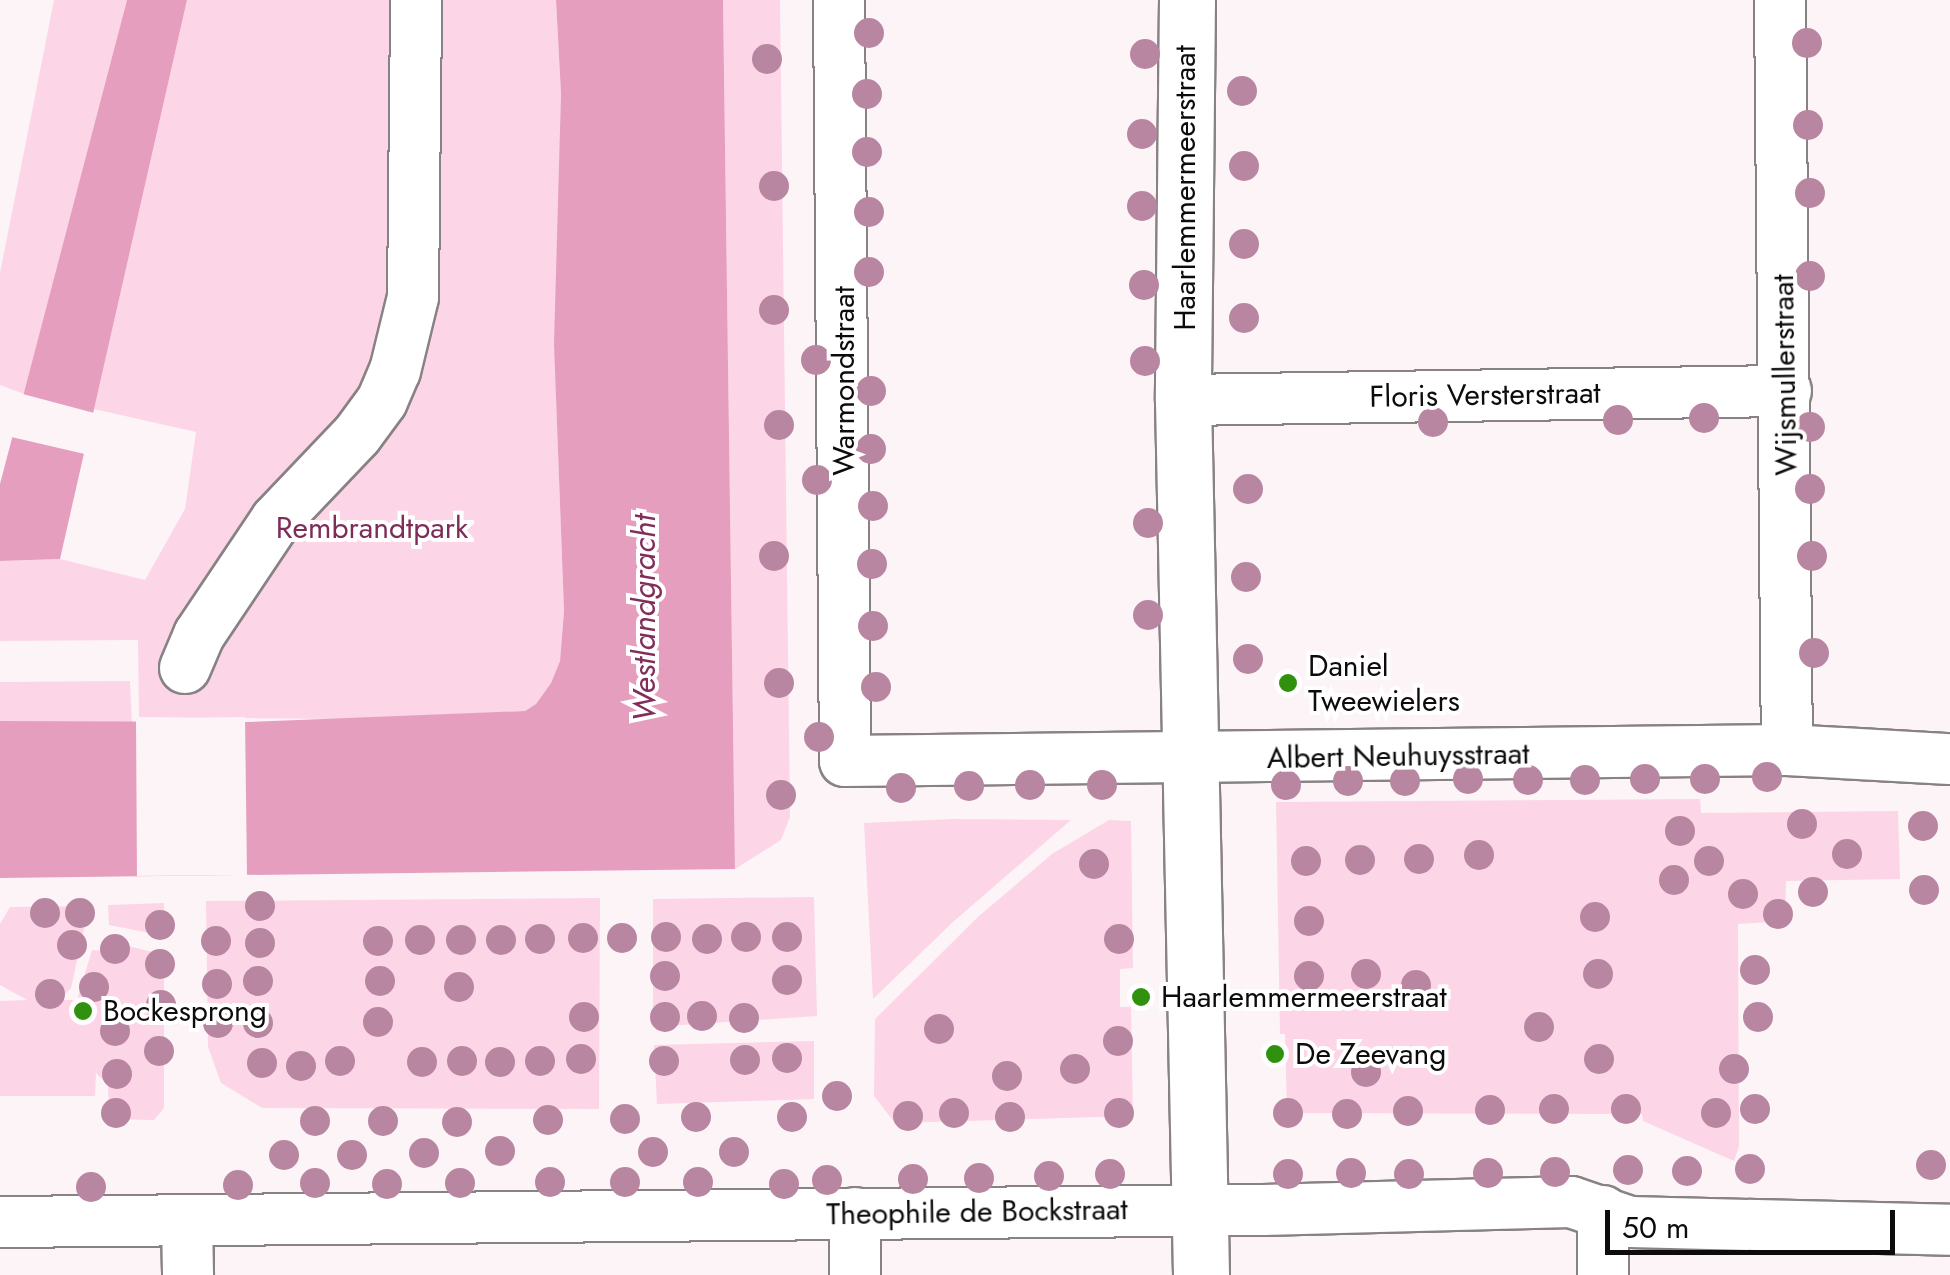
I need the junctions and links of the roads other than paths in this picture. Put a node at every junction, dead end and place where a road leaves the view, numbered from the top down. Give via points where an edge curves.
1 (416, 0) edge
2 (839, 0) edge
3 (1187, 0) edge
4 (1780, 0) edge
5 (1786, 391) junction
6 (1183, 400) junction
7 (185, 668) dead end
8 (1788, 750) junction
9 (1191, 759) junction
10 (1950, 759) edge
11 (845, 761) joint
12 (1200, 1209) junction
13 (1603, 1210) junction
14 (855, 1212) junction
15 (186, 1221) junction
16 (0, 1222) edge
17 (1950, 1230) edge
18 (188, 1275) edge
19 (855, 1275) edge
20 (1201, 1275) edge
21 (1602, 1275) edge

1 - 7 street via 413,297 395,371 357,435 276,520 199,635
2 - 11 street, Warmondstraat
3 - 6 main road, Haarlemmermeerstraat
4 - 5 street, Wijsmullerstraat
5 - 6 street, Floris Versterstraat
5 - 8 street, Wijsmullerstraat
6 - 9 main road, Haarlemmermeerstraat
8 - 9 street, Albert Neuhuysstraat
8 - 10 street, Albert Neuhuysstraat
9 - 11 street, Albert Neuhuysstraat
9 - 12 main road, Haarlemmermeerstraat
12 - 13 street, Theophile de Bockstraat via 1571,1202
12 - 14 street, Theophile de Bockstraat
12 - 20 main road, Haarlemmermeerstraat
13 - 17 street, Theophile de Bockstraat via 1630,1222
13 - 21 street
14 - 15 street, Theophile de Bockstraat
14 - 19 street
15 - 16 street, Theophile de Bockstraat
15 - 18 street

